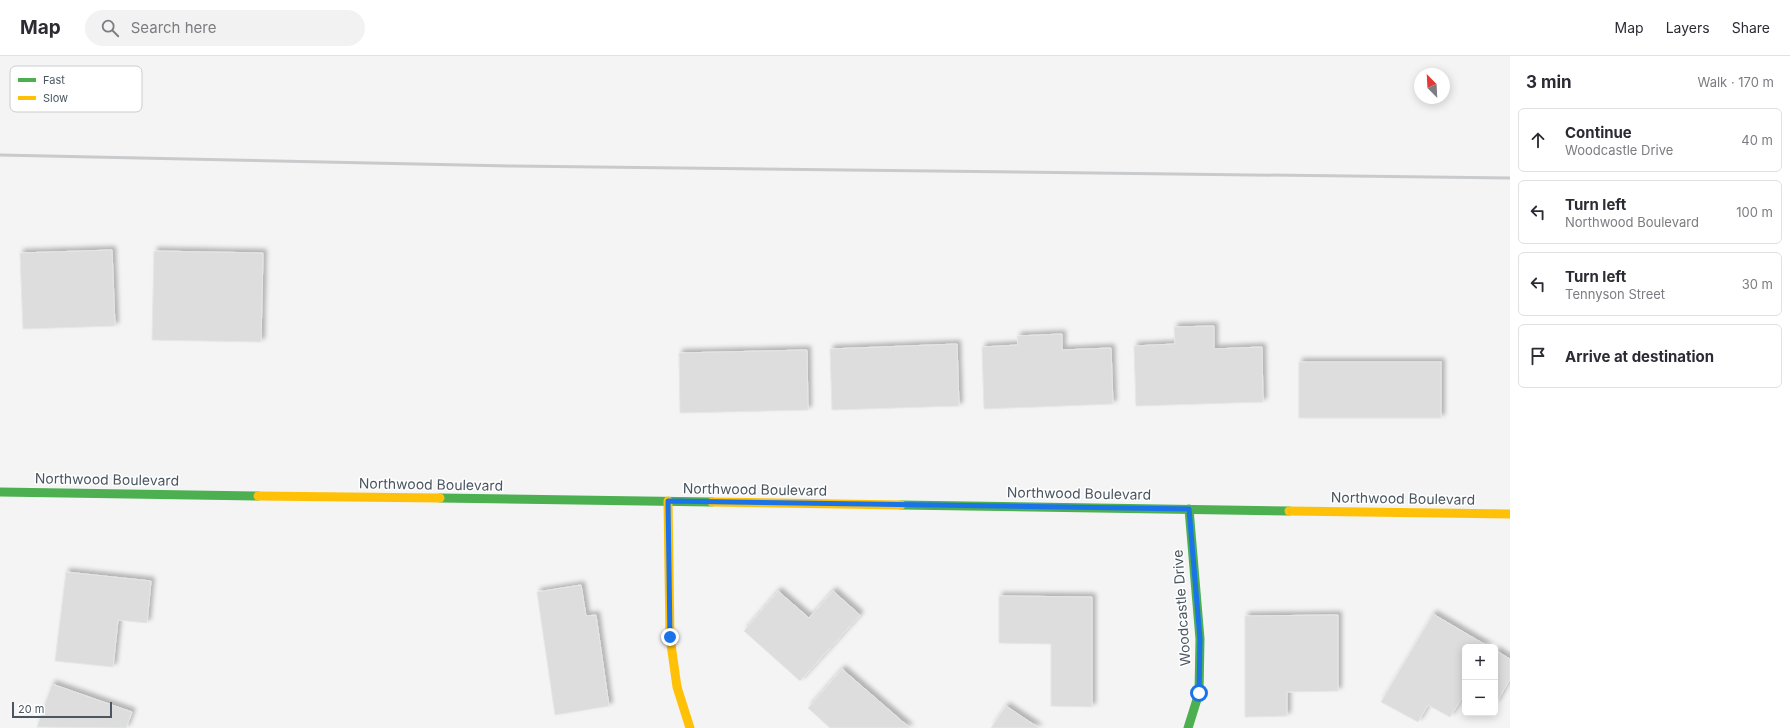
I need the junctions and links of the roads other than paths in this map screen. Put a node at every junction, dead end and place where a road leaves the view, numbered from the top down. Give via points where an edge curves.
1 (0, 492) edge
2 (668, 501) junction
3 (1189, 509) junction
4 (1510, 514) edge
5 (690, 728) edge
6 (1188, 728) edge

1 - 2 street, Northwood Boulevard
2 - 3 street, Northwood Boulevard
2 - 5 street via 670,637 677,687
3 - 4 street, Northwood Boulevard
3 - 6 street, Woodcastle Drive via 1200,639 1199,693

